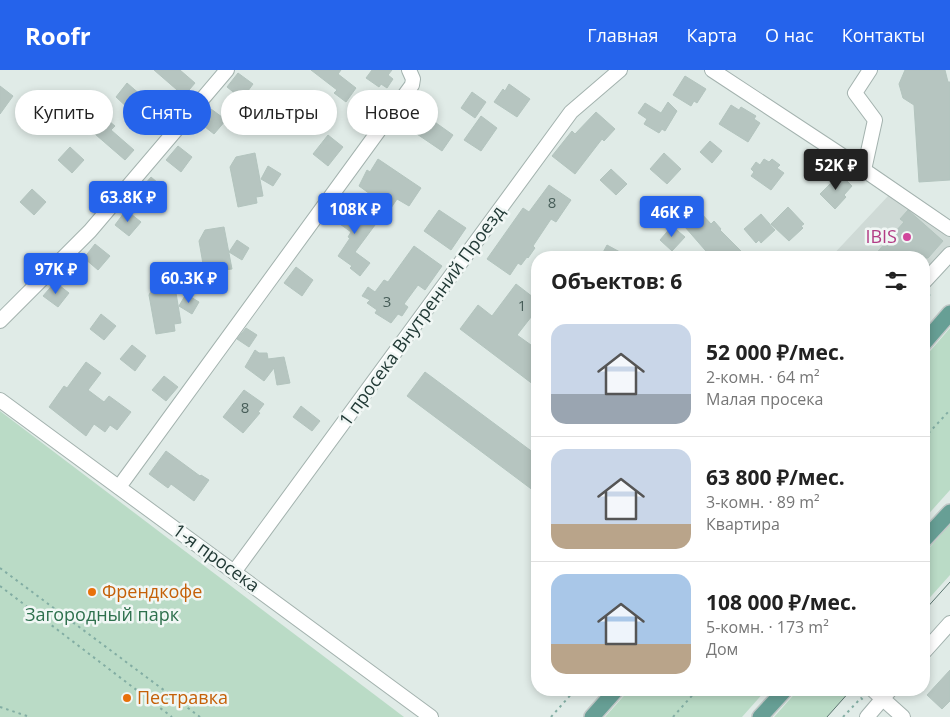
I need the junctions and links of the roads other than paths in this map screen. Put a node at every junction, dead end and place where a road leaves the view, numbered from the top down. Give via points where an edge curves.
1 (226, 70) edge
2 (409, 70) edge
3 (620, 70) edge
4 (712, 70) edge
5 (870, 70) edge
6 (864, 170) junction
7 (950, 229) edge
8 (950, 254) edge
9 (930, 276) edge
10 (950, 313) edge
11 (0, 321) edge
12 (930, 336) edge
13 (0, 400) edge
14 (119, 487) junction
15 (950, 512) edge
16 (930, 534) edge
17 (234, 572) junction
18 (950, 623) edge
19 (930, 645) edge
20 (611, 696) edge
21 (779, 696) edge
22 (880, 696) edge
23 (885, 696) edge
24 (431, 717) edge
25 (592, 717) edge
26 (760, 717) edge
27 (866, 717) edge
28 (903, 717) edge

1 - 11 street via 90,230
2 - 14 street via 412,85
3 - 17 street, 1 просека Внутренний Проезд via 572,112
4 - 6 street
5 - 6 street via 855,93 875,120
6 - 7 street
8 - 9 street
10 - 12 main road
13 - 14 street, 1-я просека
14 - 17 street, 1-я просека
15 - 16 main road
17 - 24 street, 1-я просека
18 - 19 street
20 - 25 main road
21 - 26 main road
22 - 27 street
23 - 28 street

